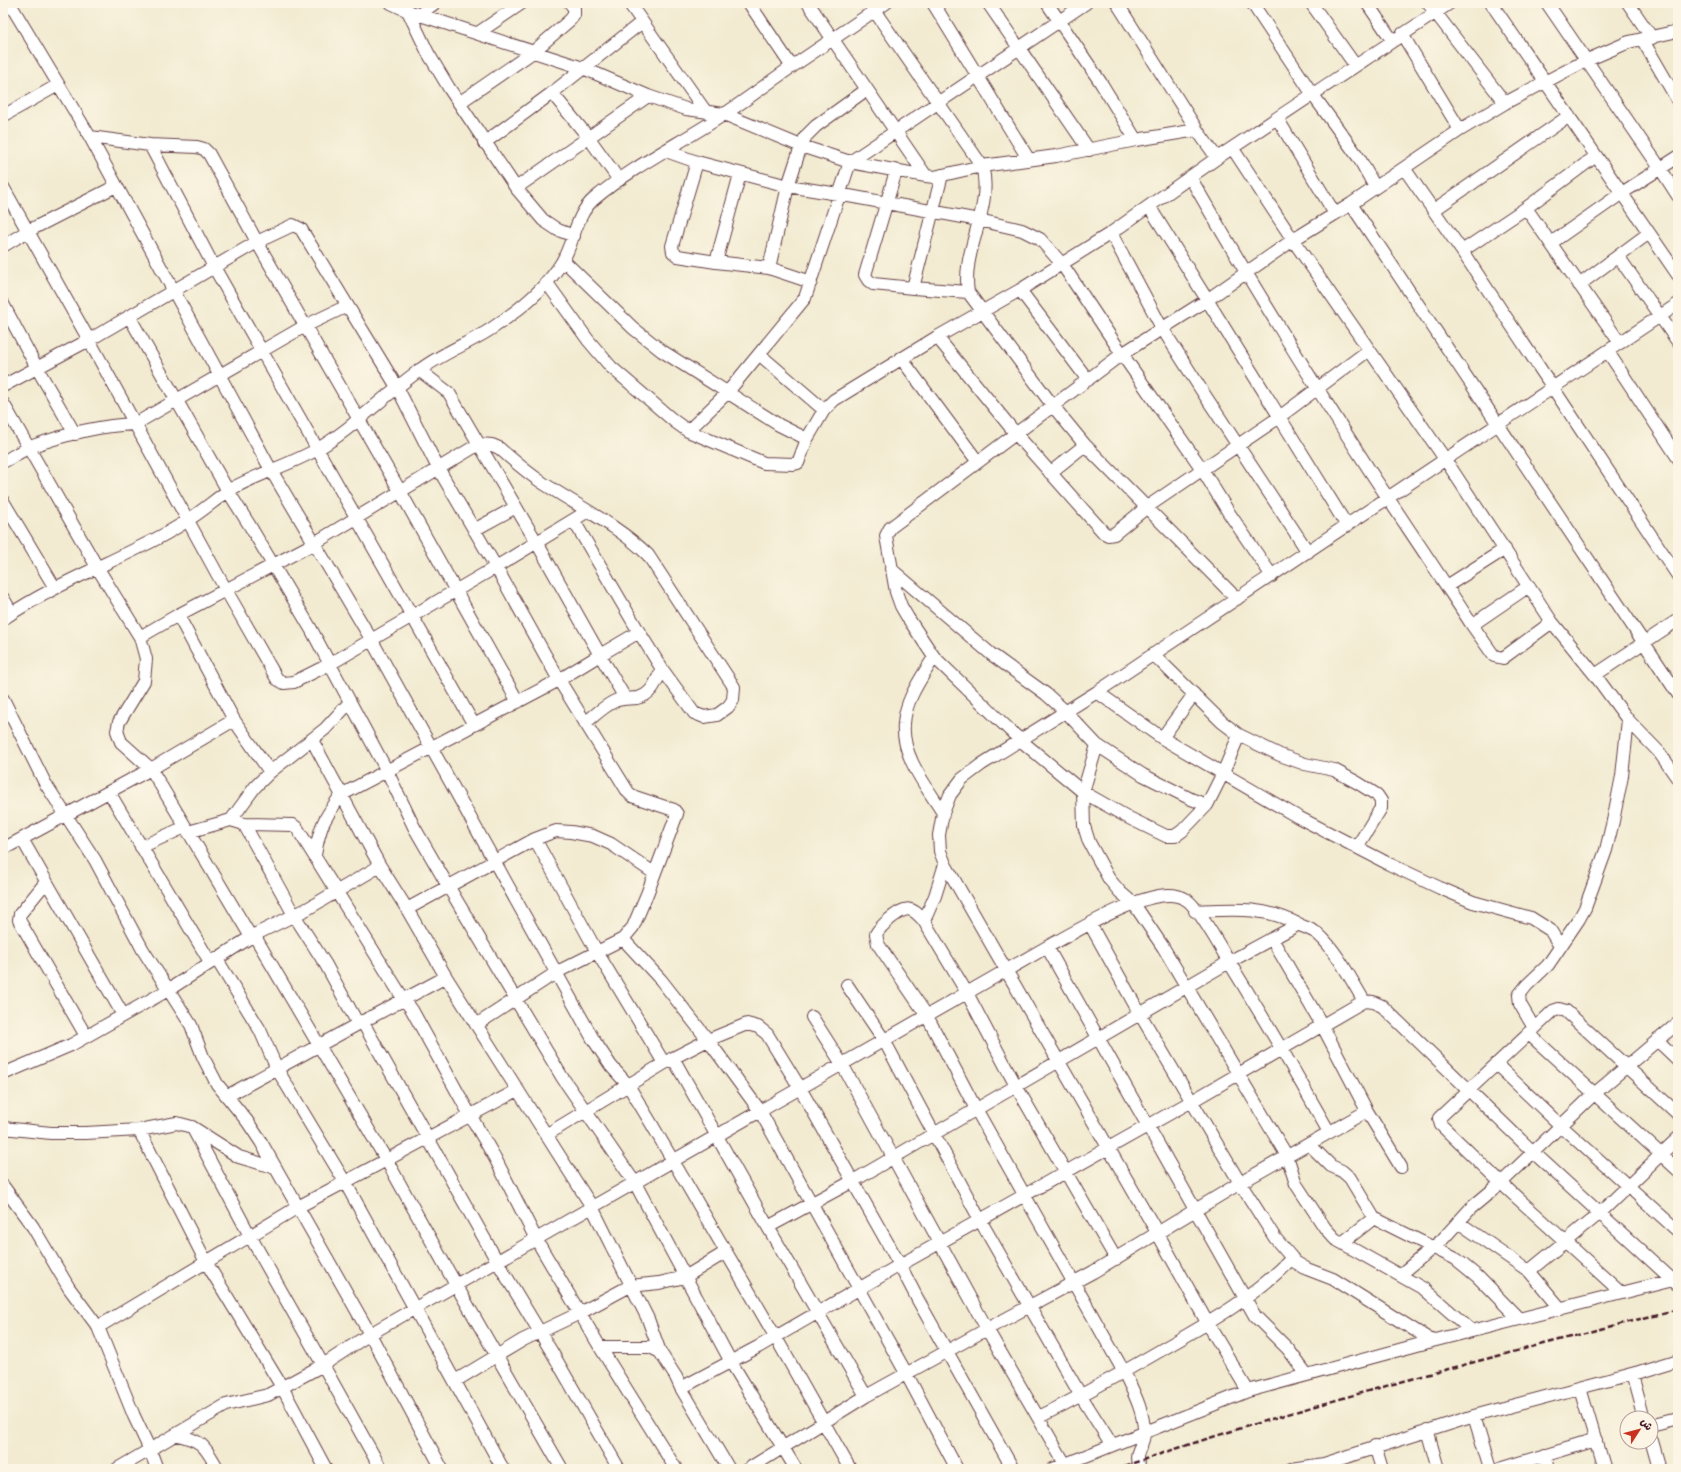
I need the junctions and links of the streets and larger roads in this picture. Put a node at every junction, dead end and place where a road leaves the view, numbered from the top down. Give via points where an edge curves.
1 (391, 3) edge
2 (435, 3) edge
3 (522, 3) edge
4 (570, 3) edge
5 (629, 3) edge
6 (749, 3) edge
7 (808, 3) edge
8 (886, 3) edge
9 (933, 3) edge
10 (988, 3) edge
11 (1047, 3) edge
12 (1086, 3) edge
13 (1117, 3) edge
14 (1312, 3) edge
15 (1367, 3) edge
16 (1450, 3) edge
17 (1491, 3) edge
18 (1547, 3) edge
19 (1628, 3) edge
20 (1256, 4) edge
21 (406, 7) edge
22 (872, 7) edge
23 (3, 8) edge
24 (1432, 8) edge
25 (420, 14) junction
26 (1060, 21) junction
27 (642, 22) junction
28 (1678, 31) edge
29 (478, 33) junction
30 (1397, 37) junction
31 (833, 38) junction
32 (1647, 38) junction
33 (1019, 49) junction
34 (533, 52) junction
35 (1585, 61) junction
36 (1355, 65) junction
37 (792, 67) junction
38 (583, 68) junction
39 (978, 76) junction
40 (1546, 82) junction
41 (58, 85) junction
42 (866, 90) junction
43 (552, 93) junction
44 (1313, 95) junction
45 (648, 96) junction
46 (1678, 101) edge
47 (937, 102) junction
48 (459, 103) junction
49 (1505, 103) junction
50 (706, 112) junction
51 (724, 114) junction
52 (3, 116) edge
53 (1569, 116) junction
54 (1277, 118) junction
55 (1198, 130) junction
56 (1460, 130) junction
57 (894, 131) junction
58 (90, 137) junction
59 (589, 138) junction
60 (1136, 140) junction
61 (484, 143) junction
62 (150, 145) junction
63 (801, 146) junction
64 (1233, 148) junction
65 (666, 150) junction
66 (1089, 150) junction
67 (1596, 156) junction
68 (1678, 157) edge
69 (1217, 158) junction
70 (1029, 160) junction
71 (697, 162) junction
72 (850, 162) junction
73 (982, 166) junction
74 (1404, 168) junction
75 (1660, 168) junction
76 (896, 171) junction
77 (740, 174) junction
78 (942, 175) junction
79 (926, 176) junction
80 (1190, 177) junction
81 (619, 180) junction
82 (116, 186) junction
83 (788, 186) junction
84 (3, 187) edge
85 (1376, 187) junction
86 (516, 188) junction
87 (1622, 193) junction
88 (838, 194) junction
89 (1678, 196) edge
90 (886, 203) junction
91 (1351, 204) junction
92 (1149, 206) junction
93 (1526, 208) junction
94 (1434, 210) junction
95 (934, 211) junction
96 (1335, 214) junction
97 (979, 220) junction
98 (28, 231) junction
99 (1111, 233) junction
100 (1649, 233) junction
101 (574, 236) junction
102 (1293, 240) junction
103 (257, 242) junction
104 (1551, 243) junction
105 (3, 246) edge
106 (1462, 251) junction
107 (1618, 256) junction
108 (564, 260) junction
109 (716, 262) junction
110 (1062, 264) junction
111 (214, 267) junction
112 (768, 268) junction
113 (1246, 273) junction
114 (1678, 275) edge
115 (811, 282) junction
116 (547, 283) junction
117 (1579, 285) junction
118 (913, 288) junction
119 (1020, 290) junction
120 (172, 291) junction
121 (968, 292) junction
122 (1207, 300) junction
123 (3, 304) edge
124 (1678, 304) edge
125 (347, 306) junction
126 (983, 311) junction
127 (129, 316) junction
128 (1661, 316) junction
129 (305, 326) junction
130 (1162, 328) junction
131 (937, 337) junction
132 (89, 340) junction
133 (1678, 342) edge
134 (1620, 343) junction
135 (262, 350) junction
136 (1369, 350) junction
137 (1608, 352) junction
138 (759, 354) junction
139 (1122, 354) junction
140 (901, 358) junction
141 (37, 368) junction
142 (419, 370) junction
143 (220, 377) junction
144 (1088, 380) junction
145 (3, 386) edge
146 (397, 387) junction
147 (1554, 388) junction
148 (1318, 389) junction
149 (727, 393) junction
150 (178, 401) junction
151 (3, 403) edge
152 (1053, 406) junction
153 (824, 410) junction
154 (1278, 418) junction
155 (359, 421) junction
156 (135, 424) junction
157 (1498, 425) junction
158 (688, 430) junction
159 (75, 434) junction
160 (1016, 434) junction
161 (807, 439) junction
162 (479, 444) junction
163 (1085, 445) junction
164 (1238, 445) junction
165 (29, 448) junction
166 (317, 449) junction
167 (1678, 458) edge
168 (1445, 459) junction
169 (3, 462) edge
170 (978, 462) junction
171 (438, 468) junction
172 (1202, 468) junction
173 (271, 470) junction
174 (1050, 473) junction
175 (400, 491) junction
176 (228, 492) junction
177 (1388, 498) junction
178 (3, 501) edge
179 (516, 507) junction
180 (1147, 507) junction
181 (588, 511) junction
182 (355, 518) junction
183 (189, 520) junction
184 (574, 520) junction
185 (1347, 526) junction
186 (474, 530) junction
187 (537, 543) junction
188 (314, 544) junction
189 (1505, 549) junction
190 (1308, 552) junction
191 (274, 565) junction
192 (97, 567) junction
193 (496, 567) junction
194 (891, 569) junction
195 (1272, 576) junction
196 (1678, 576) edge
197 (1447, 586) junction
198 (1529, 586) junction
199 (54, 588) junction
200 (226, 590) junction
201 (455, 591) junction
202 (3, 598) edge
203 (1237, 599) junction
204 (178, 615) junction
205 (7, 616) edge
206 (412, 616) junction
207 (1678, 620) edge
208 (1552, 622) junction
209 (1472, 625) junction
210 (639, 632) junction
211 (140, 637) junction
212 (371, 639) junction
213 (1643, 643) junction
214 (1153, 654) junction
215 (600, 655) junction
216 (934, 657) junction
217 (330, 664) junction
218 (662, 669) junction
219 (1594, 675) junction
220 (559, 680) junction
221 (1097, 692) junction
222 (1194, 694) junction
223 (1678, 694) edge
224 (625, 698) junction
225 (3, 699) edge
226 (350, 702) junction
227 (518, 702) junction
228 (1065, 711) junction
229 (234, 720) junction
230 (1628, 720) junction
231 (585, 723) junction
232 (474, 726) junction
233 (1239, 735) junction
234 (1162, 738) junction
235 (1019, 739) junction
236 (312, 740) junction
237 (1097, 745) junction
238 (430, 748) junction
239 (150, 769) junction
240 (270, 772) junction
241 (387, 772) junction
242 (1223, 773) junction
243 (1678, 779) edge
244 (109, 792) junction
245 (1083, 792) junction
246 (341, 795) junction
247 (1207, 805) junction
248 (942, 813) junction
249 (65, 816) junction
250 (231, 820) junction
251 (244, 824) junction
252 (186, 830) junction
253 (22, 839) junction
254 (535, 839) junction
255 (141, 846) junction
256 (1357, 847) junction
257 (3, 849) edge
258 (315, 855) junction
259 (494, 861) junction
260 (945, 864) junction
261 (380, 866) junction
262 (654, 873) junction
263 (46, 882) junction
264 (448, 886) junction
265 (336, 891) junction
266 (1134, 904) junction
267 (407, 909) junction
268 (1195, 911) junction
269 (294, 915) junction
270 (924, 921) junction
271 (1090, 924) junction
272 (1298, 924) junction
273 (252, 936) junction
274 (623, 939) junction
275 (1272, 939) junction
276 (1560, 946) junction
277 (1047, 947) junction
278 (597, 952) junction
279 (213, 960) junction
280 (1229, 962) junction
281 (1006, 970) junction
282 (557, 972) junction
283 (446, 977) junction
284 (847, 984) dead end
285 (1187, 987) junction
286 (168, 990) junction
287 (967, 993) junction
288 (516, 998) junction
289 (404, 999) junction
290 (1364, 1001) junction
291 (1140, 1014) junction
292 (123, 1015) junction
293 (927, 1016) junction
294 (812, 1018) dead end
295 (360, 1023) junction
296 (1678, 1023) edge
297 (1322, 1025) junction
298 (476, 1026) junction
299 (1531, 1031) junction
300 (86, 1036) junction
301 (1099, 1038) junction
302 (708, 1040) junction
303 (884, 1040) junction
304 (1656, 1040) junction
305 (319, 1045) junction
306 (1283, 1049) junction
307 (668, 1060) junction
308 (1678, 1060) edge
309 (1058, 1062) junction
310 (842, 1064) junction
311 (1496, 1064) junction
312 (1625, 1066) junction
313 (277, 1069) junction
314 (3, 1074) edge
315 (1238, 1074) junction
316 (628, 1085) junction
317 (1016, 1086) junction
318 (800, 1088) junction
319 (518, 1090) junction
320 (1469, 1090) junction
321 (1594, 1094) junction
322 (227, 1096) junction
323 (1192, 1101) junction
324 (976, 1109) junction
325 (584, 1111) junction
326 (760, 1111) junction
327 (1367, 1111) junction
328 (1678, 1114) edge
329 (470, 1115) junction
330 (1149, 1125) junction
331 (1560, 1125) junction
332 (192, 1127) junction
333 (3, 1128) edge
334 (139, 1130) junction
335 (1329, 1132) junction
336 (933, 1134) junction
337 (546, 1135) junction
338 (716, 1136) junction
339 (1678, 1138) edge
340 (428, 1139) junction
341 (1309, 1144) junction
342 (1108, 1148) junction
343 (1533, 1152) junction
344 (1661, 1154) junction
345 (1287, 1156) junction
346 (893, 1157) junction
347 (387, 1161) junction
348 (673, 1161) junction
349 (1401, 1167) dead end
350 (276, 1168) junction
351 (1678, 1170) edge
352 (1066, 1172) junction
353 (852, 1181) junction
354 (345, 1182) junction
355 (635, 1183) junction
356 (1240, 1183) junction
357 (1501, 1183) junction
358 (3, 1186) edge
359 (1627, 1186) junction
360 (1026, 1195) junction
361 (811, 1203) junction
362 (298, 1207) junction
363 (592, 1207) junction
364 (1196, 1210) junction
365 (1600, 1213) junction
366 (1374, 1218) junction
367 (980, 1220) junction
368 (1458, 1222) junction
369 (768, 1227) junction
370 (1678, 1231) edge
371 (1158, 1234) junction
372 (250, 1236) junction
373 (536, 1239) junction
374 (1566, 1242) junction
375 (939, 1243) junction
376 (1342, 1243) junction
377 (1432, 1247) junction
378 (726, 1252) junction
379 (1116, 1258) junction
380 (1292, 1258) junction
381 (497, 1261) junction
382 (206, 1262) junction
383 (900, 1265) junction
384 (1529, 1271) junction
385 (1400, 1275) junction
386 (685, 1276) junction
387 (1676, 1278) edge
388 (1074, 1282) junction
389 (456, 1285) junction
390 (630, 1286) junction
391 (859, 1288) junction
392 (1622, 1293) junction
393 (1245, 1299) junction
394 (1030, 1306) junction
395 (414, 1308) junction
396 (1561, 1309) junction
397 (818, 1312) junction
398 (580, 1313) junction
399 (1520, 1319) junction
400 (1208, 1324) junction
401 (98, 1327) junction
402 (987, 1329) junction
403 (1472, 1331) junction
404 (540, 1332) junction
405 (370, 1334) junction
406 (775, 1336) junction
407 (1432, 1340) junction
408 (600, 1347) junction
409 (946, 1351) junction
410 (660, 1352) junction
411 (497, 1356) junction
412 (1678, 1360) edge
413 (730, 1362) junction
414 (323, 1365) junction
415 (1124, 1372) junction
416 (906, 1373) junction
417 (1632, 1374) junction
418 (1307, 1375) junction
419 (455, 1381) junction
420 (282, 1387) junction
421 (681, 1388) junction
422 (1580, 1388) junction
423 (1248, 1391) junction
424 (866, 1396) junction
425 (1081, 1396) junction
426 (1642, 1410) edge
427 (1474, 1416) junction
428 (1039, 1417) junction
429 (1678, 1419) edge
430 (823, 1422) junction
431 (1659, 1424) edge
432 (1427, 1430) junction
433 (1144, 1433) junction
434 (177, 1434) junction
435 (1596, 1440) junction
436 (1112, 1445) junction
437 (1375, 1446) junction
438 (783, 1447) junction
439 (150, 1450) junction
440 (1654, 1450) edge
441 (1545, 1455) junction
442 (1065, 1464) junction
443 (1324, 1467) edge
444 (117, 1469) edge
445 (157, 1469) edge
446 (218, 1469) edge
447 (326, 1469) edge
448 (382, 1469) edge
449 (442, 1469) edge
450 (503, 1469) edge
451 (562, 1469) edge
452 (619, 1469) edge
453 (676, 1469) edge
454 (729, 1469) edge
455 (748, 1469) edge
456 (796, 1469) edge
457 (850, 1469) edge
458 (957, 1469) edge
459 (1013, 1469) edge
460 (1053, 1469) edge
461 (1140, 1469) edge
462 (1293, 1469) edge
463 (1382, 1469) edge
464 (1438, 1469) edge
465 (1490, 1469) edge
466 (1500, 1469) edge
467 (1548, 1469) edge
468 (1604, 1469) edge
469 (1659, 1469) edge

1 - 21 street
2 - 25 street
3 - 29 street
4 - 34 street via 574,8 574,15
5 - 27 street
6 - 37 street
7 - 31 street
8 - 22 street
9 - 39 street
10 - 33 street
11 - 26 street
12 - 26 street
13 - 55 street
14 - 36 street
15 - 30 street
16 - 24 street
17 - 40 street
18 - 35 street
19 - 32 street
20 - 44 street
21 - 25 street
21 - 48 street via 428,53
22 - 31 street
22 - 47 street
23 - 41 street via 12,7
24 - 30 street
24 - 49 street
25 - 29 street
26 - 33 street
26 - 60 street
27 - 38 street
27 - 50 street
28 - 32 street
29 - 34 street
30 - 36 street
30 - 56 street
31 - 37 street
31 - 42 street
32 - 35 street via 1629,42
32 - 46 street
33 - 39 street
33 - 66 street
34 - 38 street
34 - 48 street
35 - 40 street
35 - 75 street
36 - 44 street
37 - 51 street
38 - 43 street
38 - 45 street
39 - 47 street
39 - 70 street
40 - 49 street
40 - 53 street
41 - 52 street
41 - 58 street
42 - 57 street
42 - 63 street via 816,126
43 - 59 street
43 - 61 street
44 - 54 street
44 - 85 street via 1359,158
45 - 50 street via 686,109
45 - 59 street
47 - 57 street
47 - 73 street
48 - 61 street
49 - 56 street
50 - 51 street
51 - 63 street
51 - 65 street
53 - 67 street
53 - 94 street
54 - 64 street
54 - 96 street
55 - 60 street
55 - 69 street
56 - 74 street
57 - 72 street
57 - 79 street
58 - 62 street
58 - 82 street
59 - 81 street
59 - 86 street
60 - 66 street
61 - 86 street
62 - 103 street via 204,149
62 - 111 street
63 - 72 street
63 - 83 street
64 - 69 street
64 - 102 street
65 - 71 street
65 - 81 street
66 - 70 street
67 - 87 street
67 - 93 street
68 - 75 street
69 - 80 street
70 - 73 street
71 - 77 street
71 - 109 street via 672,246 673,252 678,256
72 - 76 street
72 - 88 street
73 - 78 street
73 - 97 street via 985,176 984,198
74 - 85 street
74 - 94 street
75 - 87 street
75 - 89 street
76 - 79 street
76 - 90 street
77 - 83 street
77 - 109 street
78 - 79 street
78 - 95 street
80 - 92 street
80 - 113 street
81 - 101 street via 586,208
82 - 98 street
82 - 120 street
83 - 88 street
83 - 112 street
84 - 98 street
85 - 91 street
86 - 101 street via 543,220 558,230
87 - 100 street
87 - 104 street
88 - 90 street
88 - 115 street
90 - 95 street
90 - 118 street via 865,275 873,284
91 - 96 street
91 - 157 street
92 - 99 street
92 - 122 street
93 - 104 street
93 - 106 street
94 - 106 street
95 - 97 street
95 - 118 street
96 - 102 street
97 - 110 street via 1022,230 1040,240
97 - 121 street via 967,274
98 - 105 street
98 - 132 street
99 - 110 street
99 - 130 street
100 - 107 street
100 - 114 street
101 - 108 street
102 - 113 street
102 - 136 street
103 - 111 street
103 - 125 street via 293,225 297,226
103 - 129 street
104 - 117 street
106 - 147 street
107 - 117 street
107 - 128 street
108 - 116 street
108 - 149 street via 633,328 662,351
109 - 112 street
110 - 119 street
110 - 139 street
111 - 120 street
111 - 135 street
112 - 115 street
113 - 122 street
113 - 148 street
115 - 138 street via 800,305
116 - 142 street via 491,328
116 - 158 street via 611,367
117 - 134 street
118 - 121 street
119 - 126 street
119 - 144 street
120 - 127 street
120 - 143 street
121 - 126 street
122 - 130 street
122 - 154 street
123 - 141 street
124 - 128 street
125 - 129 street
125 - 146 street
126 - 131 street
126 - 152 street
127 - 132 street
127 - 150 street
128 - 133 street
128 - 134 street
129 - 135 street
129 - 155 street
130 - 139 street
130 - 164 street
131 - 140 street
131 - 160 street
132 - 141 street
132 - 156 street
134 - 137 street
135 - 143 street
135 - 166 street
136 - 148 street
136 - 168 street
137 - 147 street
137 - 167 street
138 - 149 street
138 - 153 street
139 - 144 street
139 - 172 street
140 - 153 street via 834,400
140 - 170 street
141 - 145 street
141 - 159 street
142 - 146 street
142 - 162 street via 449,393
143 - 150 street
143 - 173 street
144 - 152 street
146 - 155 street
146 - 171 street
147 - 157 street
147 - 196 street
148 - 154 street
148 - 177 street
149 - 158 street
149 - 161 street
150 - 156 street
150 - 176 street
151 - 165 street
152 - 160 street
152 - 163 street
153 - 161 street
154 - 164 street
154 - 185 street
155 - 166 street
155 - 175 street
156 - 159 street via 96,428
156 - 183 street
157 - 168 street
157 - 213 street
158 - 161 street via 764,463 798,463
159 - 165 street
160 - 170 street
160 - 174 street
162 - 171 street
162 - 179 street
162 - 181 street via 498,448 538,480
163 - 174 street
163 - 180 street
164 - 172 street
164 - 190 street
165 - 169 street
165 - 192 street
166 - 173 street
166 - 182 street
168 - 177 street
168 - 189 street
170 - 194 street via 890,528 886,536
171 - 175 street
171 - 186 street
172 - 180 street
172 - 195 street
173 - 176 street
173 - 188 street
174 - 180 street via 1108,535 1114,534
175 - 182 street
175 - 201 street
176 - 183 street
176 - 191 street
177 - 185 street
177 - 197 street
178 - 199 street
179 - 186 street
179 - 187 street
180 - 203 street
181 - 184 street
181 - 218 street via 640,547 655,563 734,687 733,700 717,715 704,717 694,713
182 - 188 street
182 - 206 street
183 - 192 street via 135,550
183 - 200 street
184 - 187 street
184 - 210 street
185 - 190 street
186 - 193 street
187 - 193 street
187 - 215 street
188 - 191 street
188 - 212 street
189 - 197 street
189 - 198 street
190 - 195 street
191 - 200 street
191 - 217 street
192 - 199 street
192 - 211 street
193 - 201 street
193 - 220 street
194 - 216 street via 901,606
194 - 228 street via 991,654
195 - 203 street
197 - 209 street
198 - 208 street
198 - 209 street
199 - 205 street
200 - 204 street
200 - 217 street via 277,679 284,683 294,682
201 - 206 street
201 - 227 street
202 - 205 street
203 - 214 street
204 - 211 street
204 - 229 street
206 - 212 street
206 - 232 street
207 - 213 street
208 - 209 street via 1503,658 1494,656
208 - 219 street
210 - 215 street
210 - 218 street
211 - 239 street via 146,658 144,680 119,722 117,731 121,742
212 - 217 street
212 - 238 street
213 - 219 street
213 - 223 street
214 - 221 street
214 - 222 street
215 - 220 street
215 - 224 street
216 - 235 street
216 - 248 street via 918,683 908,707 904,732 906,745 916,768
217 - 226 street
218 - 224 street via 655,686 648,693 637,698
219 - 230 street
220 - 227 street
220 - 231 street
221 - 228 street
221 - 234 street
222 - 233 street
222 - 234 street
224 - 231 street via 614,702
225 - 249 street via 45,783
226 - 236 street
226 - 241 street
227 - 232 street
228 - 235 street
228 - 237 street
229 - 239 street
229 - 240 street
230 - 243 street via 1659,752
230 - 276 street via 1622,776 1606,850 1585,908
231 - 262 street via 632,796 674,810 677,814
232 - 238 street
233 - 242 street
233 - 256 street via 1280,755 1334,770 1377,795 1381,801 1381,808
234 - 242 street
235 - 245 street
235 - 248 street via 962,779 950,795
236 - 240 street
236 - 246 street
237 - 245 street
237 - 247 street via 1143,775
238 - 241 street
238 - 259 street
239 - 244 street
239 - 252 street
240 - 250 street via 255,787
241 - 246 street
241 - 264 street
242 - 247 street
242 - 256 street
244 - 249 street
244 - 255 street
245 - 247 street via 1166,836 1175,836 1182,831
245 - 266 street via 1084,826 1089,842 1109,879
246 - 258 street via 325,817 319,831
246 - 261 street
248 - 260 street via 939,835 940,851
249 - 253 street
249 - 286 street via 95,860 143,950
250 - 251 street
250 - 252 street
251 - 258 street via 293,825
251 - 269 street
252 - 255 street
252 - 273 street
253 - 257 street
253 - 263 street
254 - 259 street
254 - 262 street via 556,831 593,836 611,844
254 - 278 street
255 - 279 street
256 - 276 street via 1460,897 1531,918 1550,930
258 - 265 street
259 - 264 street
259 - 282 street
260 - 270 street
260 - 281 street
261 - 265 street
261 - 267 street
262 - 274 street via 633,927
263 - 292 street
263 - 300 street via 20,914 22,928
264 - 267 street
264 - 288 street
265 - 269 street
265 - 289 street
266 - 268 street via 1170,895 1187,900
266 - 271 street
266 - 285 street
267 - 283 street
268 - 272 street via 1263,911 1285,917
268 - 280 street via 1205,922
269 - 273 street
269 - 295 street
270 - 287 street
270 - 293 street via 916,912 902,910 880,927 876,934 878,944
271 - 277 street
271 - 291 street
272 - 275 street
272 - 290 street via 1319,934
273 - 279 street
273 - 305 street
274 - 278 street
274 - 302 street
275 - 280 street
275 - 297 street
276 - 299 street via 1548,965 1520,995 1520,1004
277 - 281 street
277 - 301 street
278 - 282 street
278 - 307 street
279 - 286 street
279 - 313 street via 260,1030
280 - 285 street
280 - 306 street
281 - 287 street
281 - 309 street
282 - 288 street
282 - 316 street via 593,1039 611,1066
283 - 289 street
283 - 298 street
284 - 303 street
285 - 291 street
285 - 315 street
286 - 292 street
286 - 322 street via 191,1025 203,1057 217,1084
287 - 293 street
287 - 317 street
288 - 298 street
288 - 325 street via 546,1052
289 - 295 street
289 - 329 street
290 - 297 street
290 - 320 street via 1382,1006
291 - 301 street
291 - 323 street
292 - 300 street
293 - 303 street
293 - 324 street
294 - 310 street
295 - 305 street
295 - 340 street
296 - 304 street
297 - 306 street
297 - 327 street
298 - 319 street
299 - 311 street
299 - 312 street via 1553,1011 1566,1011
299 - 321 street
300 - 314 street
301 - 309 street
301 - 330 street
302 - 307 street
302 - 318 street via 747,1024 758,1027 766,1034
302 - 326 street
303 - 310 street
303 - 336 street
304 - 308 street
304 - 312 street
305 - 313 street
305 - 347 street
306 - 315 street
306 - 335 street
307 - 316 street
307 - 338 street
309 - 317 street
309 - 342 street
310 - 318 street
310 - 346 street
311 - 320 street
311 - 331 street
312 - 321 street
312 - 328 street
313 - 322 street
313 - 354 street
315 - 323 street
315 - 345 street
316 - 325 street
316 - 348 street
317 - 324 street
317 - 352 street
318 - 326 street
318 - 353 street
319 - 329 street
319 - 337 street
320 - 343 street
320 - 357 street via 1439,1118 1439,1122
321 - 331 street
321 - 344 street
322 - 350 street via 247,1121
323 - 330 street
323 - 356 street
324 - 336 street
324 - 360 street
325 - 337 street
325 - 355 street
326 - 338 street
326 - 361 street
327 - 335 street
327 - 349 street
329 - 340 street
329 - 373 street
330 - 342 street
330 - 364 street
331 - 343 street
331 - 359 street
332 - 334 street via 177,1123
332 - 350 street via 239,1157
332 - 372 street
333 - 334 street via 86,1134
334 - 382 street
335 - 341 street
336 - 346 street
336 - 367 street
337 - 363 street
338 - 348 street
338 - 369 street
339 - 344 street
340 - 347 street
340 - 381 street
341 - 345 street
341 - 366 street via 1331,1166 1350,1178
342 - 352 street
342 - 371 street
343 - 357 street
343 - 365 street
344 - 351 street
344 - 359 street
345 - 356 street
345 - 376 street via 1296,1184 1324,1228
346 - 353 street
346 - 375 street
347 - 354 street
347 - 389 street
348 - 355 street
348 - 378 street
350 - 362 street
352 - 360 street
352 - 379 street
353 - 361 street
353 - 383 street
354 - 362 street
354 - 395 street
355 - 363 street
355 - 386 street
356 - 364 street
356 - 380 street via 1275,1238
357 - 368 street via 1474,1204
357 - 374 street
358 - 401 street
359 - 365 street
359 - 370 street
360 - 367 street
360 - 388 street
361 - 369 street
361 - 391 street
362 - 372 street
362 - 405 street
363 - 373 street
363 - 390 street
364 - 371 street
364 - 393 street
365 - 374 street
365 - 387 street
366 - 376 street
366 - 377 street
367 - 375 street
367 - 394 street
368 - 377 street
368 - 384 street
369 - 397 street
371 - 379 street
371 - 400 street
372 - 382 street
372 - 414 street
373 - 381 street
373 - 398 street
374 - 384 street
374 - 392 street
375 - 383 street
375 - 402 street
376 - 385 street
377 - 385 street
377 - 399 street via 1456,1259
378 - 386 street
378 - 406 street
379 - 388 street
380 - 393 street via 1270,1281
380 - 407 street via 1307,1269 1333,1279
381 - 389 street
381 - 404 street
382 - 401 street
382 - 420 street
383 - 391 street
383 - 409 street
384 - 396 street
385 - 403 street via 1424,1289
386 - 390 street via 659,1283
386 - 413 street
387 - 392 street
388 - 394 street
388 - 415 street
389 - 395 street
389 - 411 street
390 - 398 street
390 - 410 street via 648,1319
391 - 397 street
391 - 416 street
392 - 396 street
393 - 400 street
393 - 418 street via 1255,1316 1288,1349
394 - 402 street
394 - 425 street
395 - 405 street
395 - 419 street
396 - 399 street
397 - 406 street
397 - 424 street
398 - 404 street
398 - 408 street
399 - 403 street
400 - 415 street
400 - 423 street
401 - 439 street
402 - 409 street
402 - 428 street
403 - 407 street
404 - 411 street
404 - 452 street
405 - 414 street
405 - 449 street
406 - 413 street
406 - 430 street
407 - 418 street
408 - 410 street via 650,1347
408 - 453 street
409 - 416 street
409 - 459 street
410 - 421 street
411 - 419 street
411 - 451 street
412 - 417 street
413 - 421 street
413 - 438 street
414 - 420 street
414 - 448 street
415 - 425 street
415 - 433 street via 1135,1394
416 - 424 street
416 - 458 street
417 - 422 street
417 - 426 street
418 - 423 street
419 - 450 street
420 - 434 street via 268,1395 226,1405
420 - 447 street
421 - 454 street
422 - 427 street
422 - 435 street
423 - 433 street
424 - 430 street
425 - 428 street
425 - 436 street
427 - 432 street
427 - 465 street
428 - 442 street
429 - 431 street
430 - 438 street
430 - 457 street
432 - 437 street
432 - 464 street
433 - 436 street
433 - 461 street via 1136,1460
434 - 439 street
434 - 446 street via 202,1444
435 - 441 street
435 - 468 street
436 - 442 street
437 - 443 street
437 - 463 street
438 - 455 street
438 - 456 street
439 - 444 street
439 - 445 street
440 - 469 street
441 - 466 street
441 - 467 street
442 - 460 street
443 - 462 street

